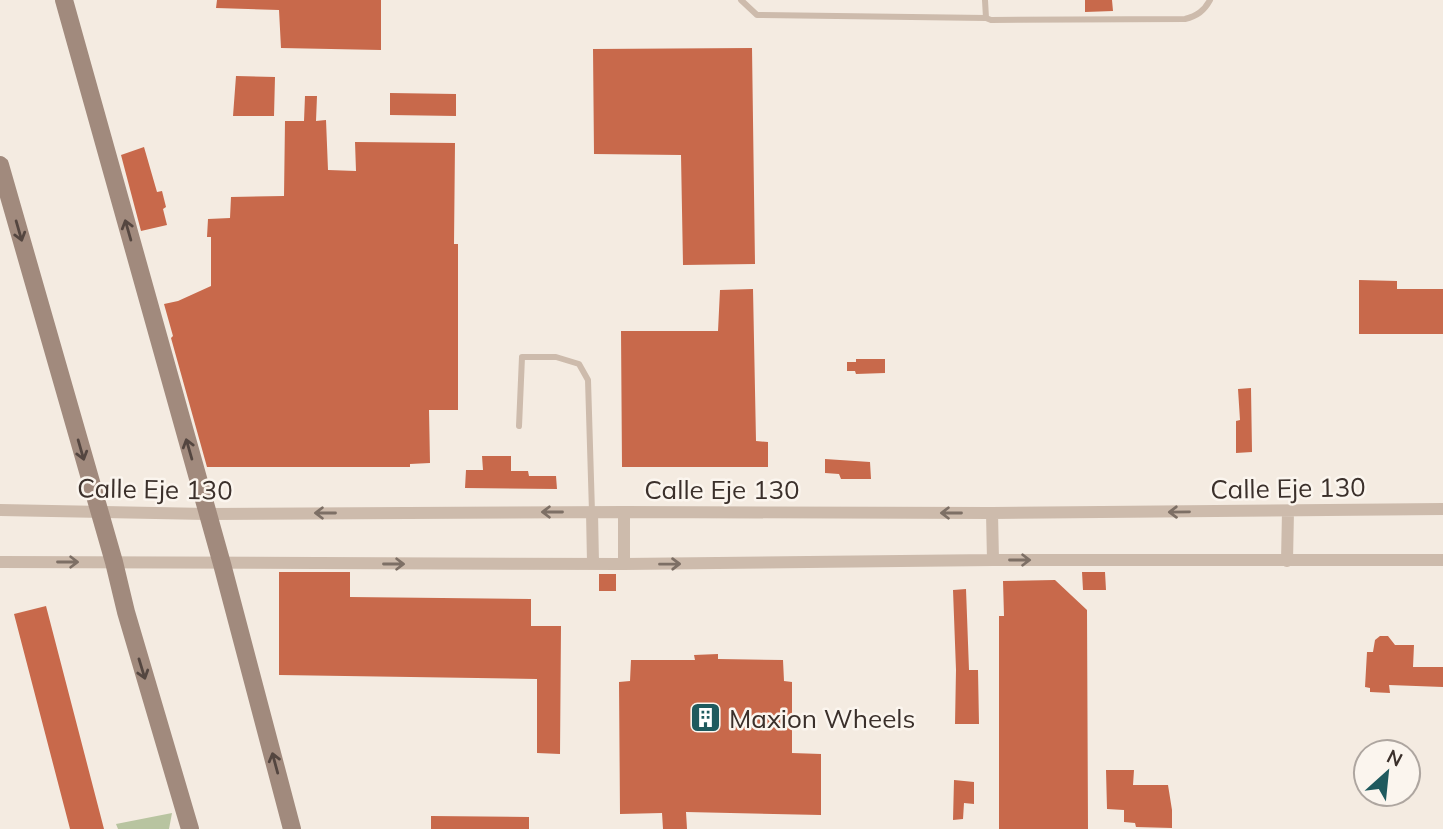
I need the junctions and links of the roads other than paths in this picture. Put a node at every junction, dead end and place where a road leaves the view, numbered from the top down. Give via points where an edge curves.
1 (64, 0) edge
2 (741, 0) edge
3 (985, 0) edge
4 (1210, 0) edge
5 (986, 18) junction
6 (0, 165) edge
7 (519, 426) dead end
8 (1443, 509) edge
9 (0, 510) edge
10 (99, 510) junction
11 (1288, 510) junction
12 (592, 512) junction
13 (624, 512) junction
14 (992, 513) junction
15 (207, 514) junction
16 (993, 560) junction
17 (1287, 561) junction
18 (1443, 561) edge
19 (0, 562) edge
20 (114, 562) junction
21 (593, 563) junction
22 (222, 564) junction
23 (624, 564) junction
24 (189, 828) edge
25 (292, 829) edge

15 -> 1 street
2 - 5 lane via 757,15
3 - 5 lane
4 - 5 lane via 1195,16 1173,20
6 -> 10 street
7 - 12 lane via 522,357 556,357 579,364 588,380
8 - 11 street, Calle Eje 130
9 - 10 street, Calle Eje 130
10 - 15 street, Calle Eje 130
10 - 20 street
11 -> 14 street, Calle Eje 130
11 - 17 street
12 - 13 street, Calle Eje 130
12 -> 15 street, Calle Eje 130
12 - 21 street
14 -> 13 street, Calle Eje 130
13 - 23 street
14 - 16 street
15 - 22 street
16 -> 17 street
23 -> 16 street
17 - 18 street
19 -> 20 street
20 - 22 street
20 -> 24 street
22 -> 21 street
21 - 23 street
25 -> 22 street

